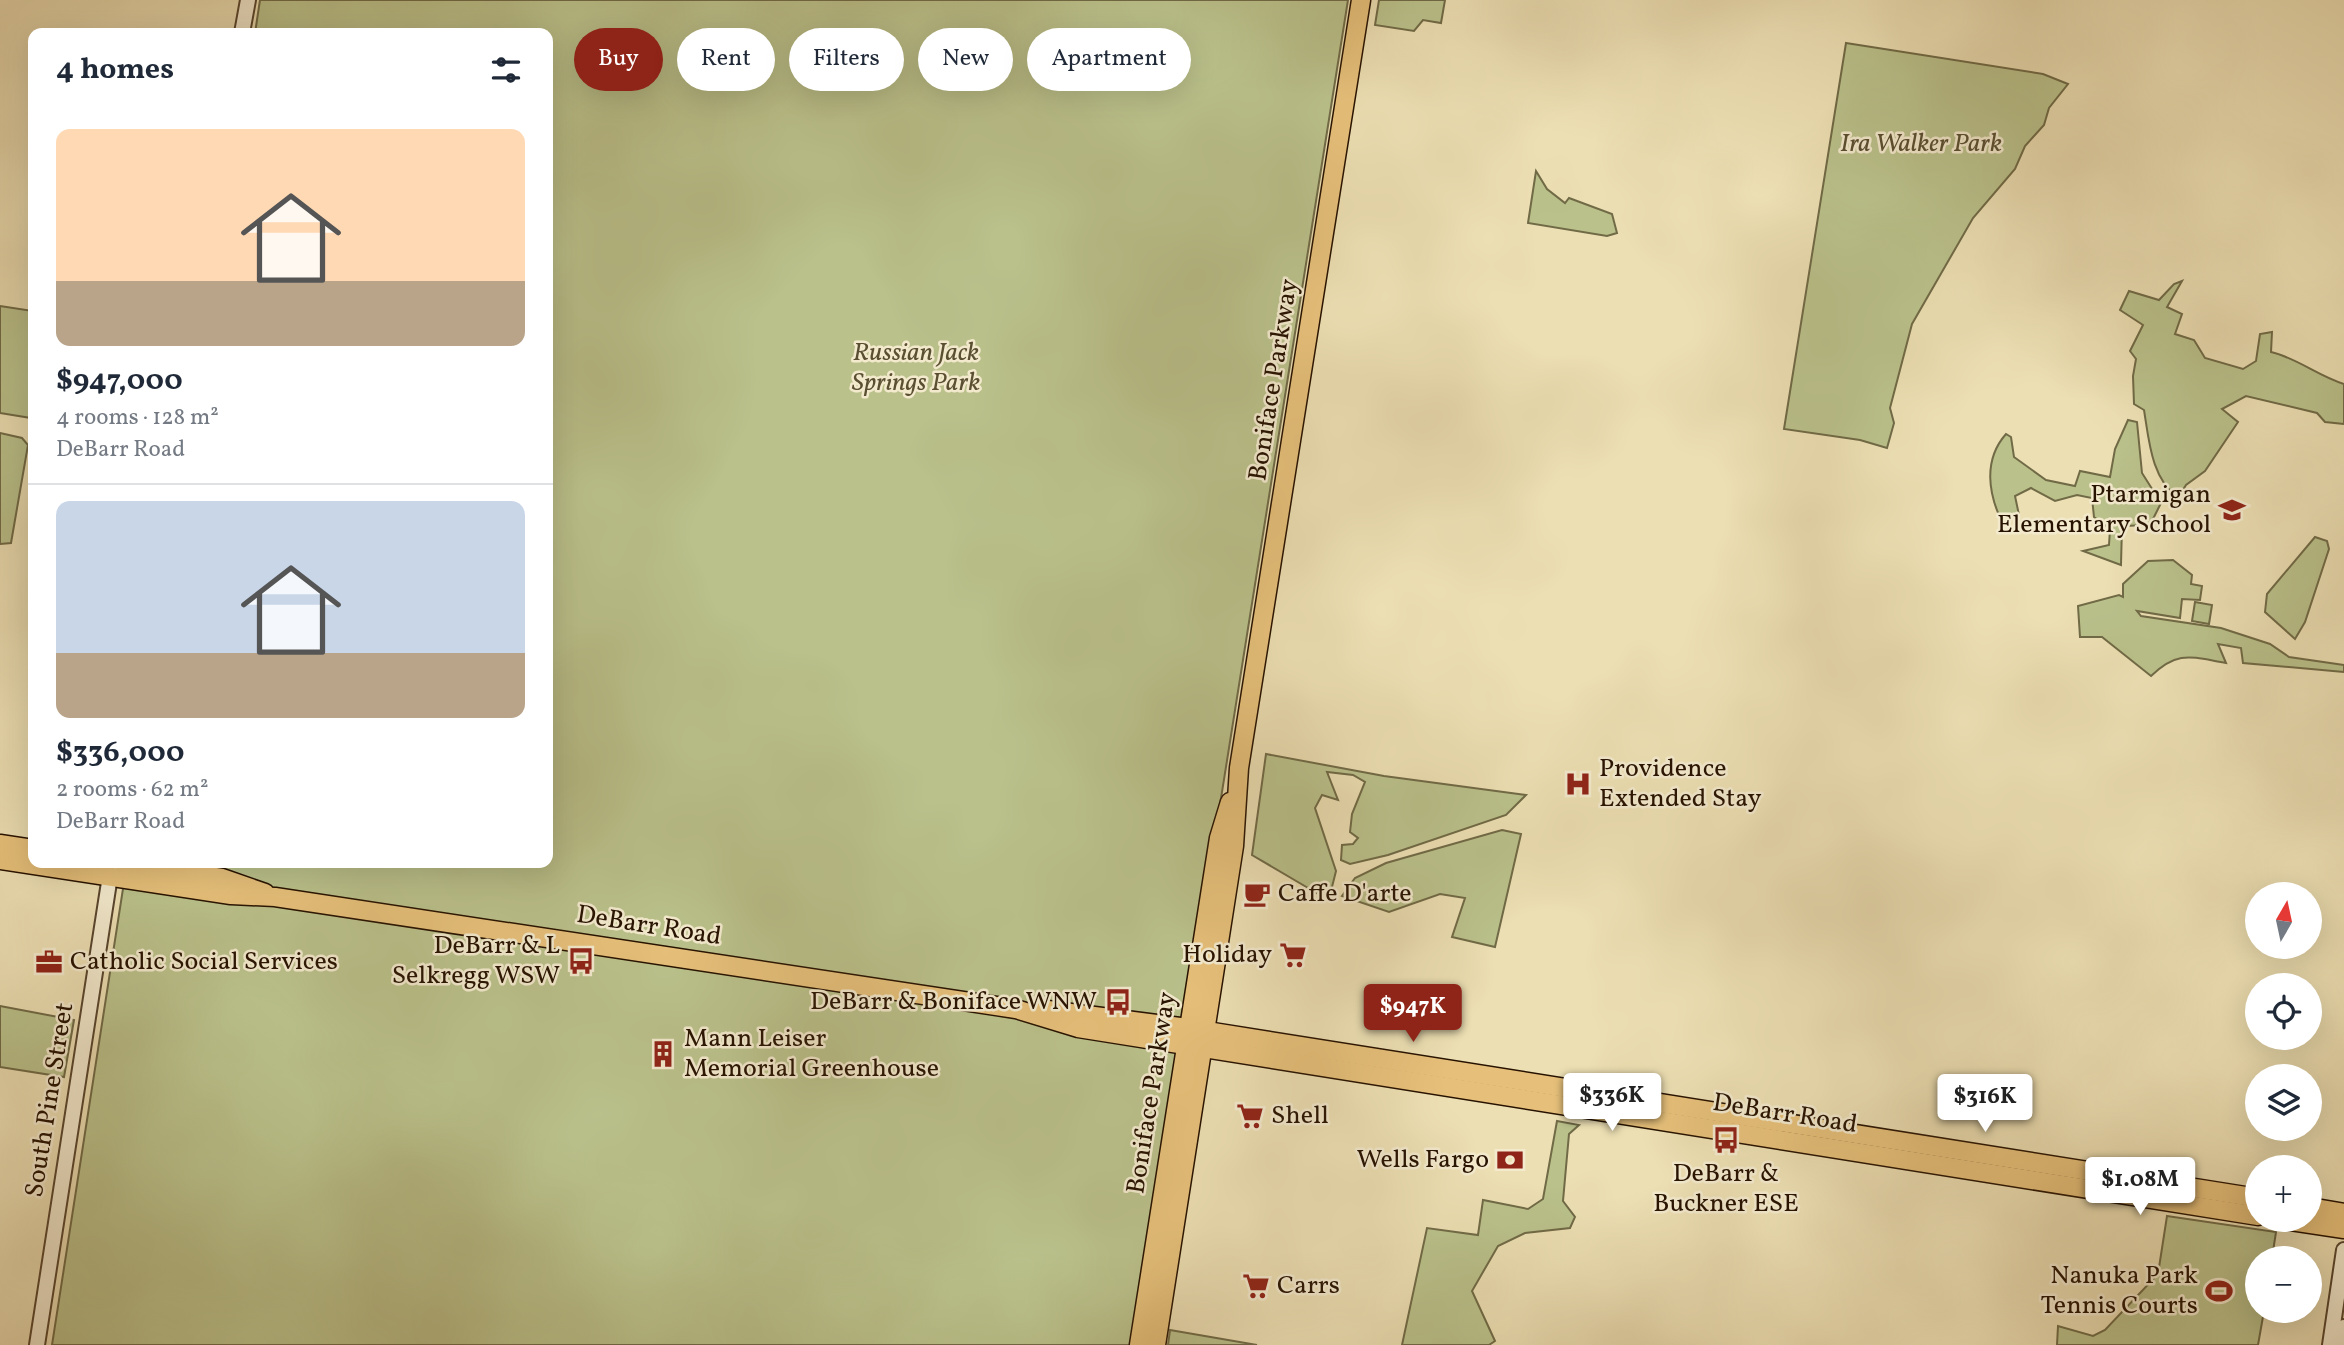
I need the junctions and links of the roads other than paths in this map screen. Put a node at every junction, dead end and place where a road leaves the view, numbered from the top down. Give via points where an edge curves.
1 (247, 0) edge
2 (1361, 0) edge
3 (243, 28) edge
4 (0, 844) edge
5 (28, 848) edge
6 (0, 860) edge
7 (28, 863) edge
8 (89, 868) edge
9 (153, 868) edge
10 (111, 870) edge
11 (275, 897) junction
12 (1196, 1038) junction
13 (1605, 1094) junction
14 (1500, 1095) junction
15 (2245, 1197) edge
16 (2322, 1209) edge
17 (2344, 1213) edge
18 (2245, 1214) edge
19 (2322, 1226) edge
20 (2344, 1229) edge
21 (2344, 1250) edge
22 (2344, 1327) edge
23 (37, 1345) edge
24 (1139, 1345) edge
25 (1156, 1345) edge
26 (2330, 1345) edge
27 (2341, 1345) edge

1 - 3 street
2 - 12 main road, Boniface Parkway via 1239,768 1234,846
4 - 5 main road
6 - 7 main road, DeBarr Road
8 - 10 main road, DeBarr Road
9 - 11 main road, DeBarr Road via 237,882
10 - 11 main road, DeBarr Road via 243,897
10 - 23 street, South Pine Street
11 - 12 main road, DeBarr Road via 1016,1009 1065,1011
12 - 13 main road, DeBarr Road
12 - 14 main road, DeBarr Road
12 - 24 main road, Boniface Parkway
12 - 25 main road, Boniface Parkway
13 - 14 main road via 1582,1101 1518,1089
13 - 15 main road, DeBarr Road
14 - 18 main road, DeBarr Road
16 - 17 main road
19 - 20 main road
21 - 26 street
22 - 27 street

